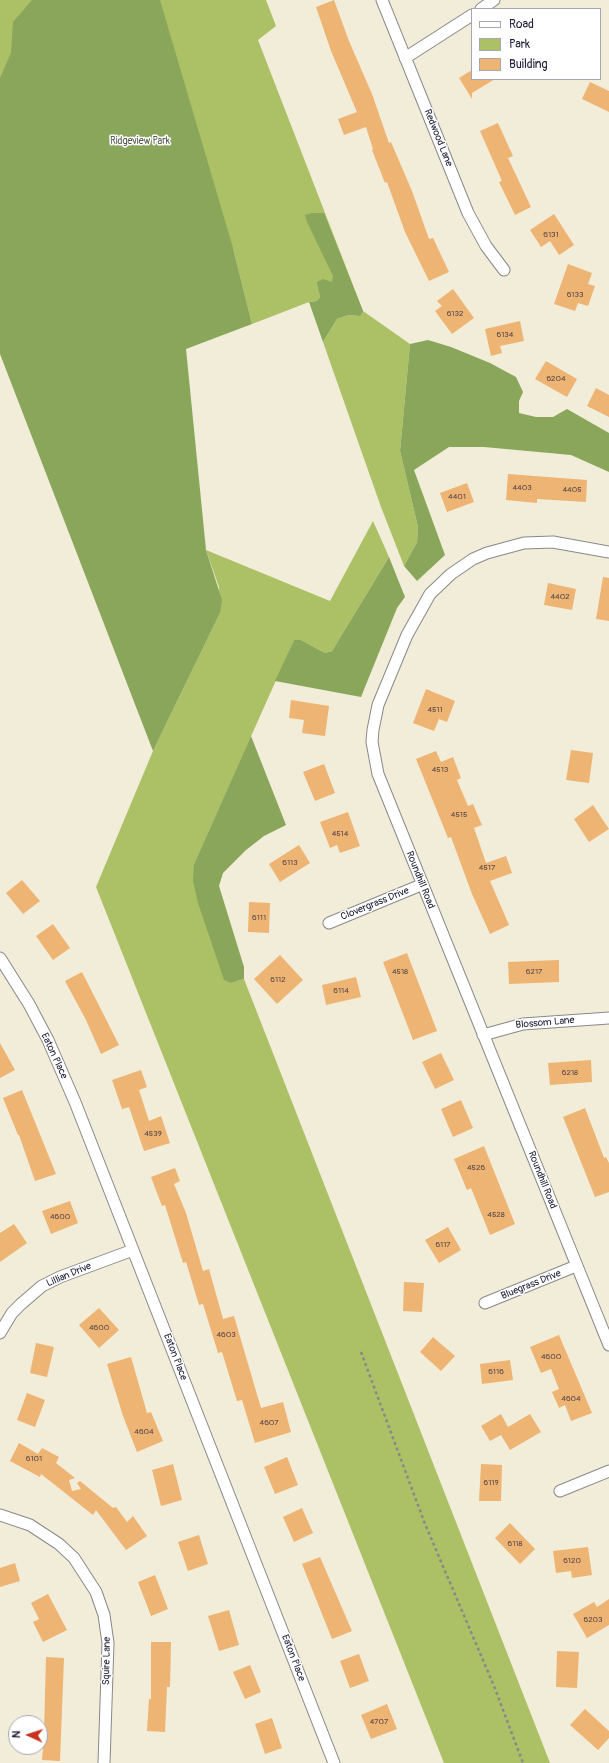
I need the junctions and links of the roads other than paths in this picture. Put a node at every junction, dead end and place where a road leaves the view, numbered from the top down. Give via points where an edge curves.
1 (382, 0) edge
2 (494, 0) edge
3 (482, 8) edge
4 (471, 16) edge
5 (405, 58) junction
6 (504, 270) dead end
7 (609, 552) edge
8 (422, 885) junction
9 (329, 923) dead end
10 (0, 958) edge
11 (609, 1018) edge
12 (483, 1035) junction
13 (133, 1250) junction
14 (576, 1266) junction
15 (485, 1303) dead end
16 (0, 1333) edge
17 (609, 1345) edge
18 (609, 1471) edge
19 (560, 1491) dead end
20 (0, 1515) edge
21 (104, 1763) edge
22 (334, 1763) edge

1 - 5 street, Redwood Lane
2 - 3 street
4 - 5 street
5 - 6 street, Redwood Lane via 468,212 486,246
7 - 8 street, Roundhill Road via 553,542 524,543 499,549 473,560 451,574 430,594 418,613 406,635 378,705 372,742 378,774
8 - 9 street, Clovergrass Drive
8 - 12 street, Roundhill Road
10 - 13 street, Eaton Place via 48,1040
11 - 12 street, Blossom Lane via 523,1024
12 - 14 street, Roundhill Road
13 - 16 street, Lillian Drive via 42,1286 12,1313
13 - 22 street, Eaton Place
14 - 15 street, Bluegrass Drive
14 - 17 street, Roundhill Road
18 - 19 street
20 - 21 street, Squire Lane via 30,1525 60,1544 74,1558 96,1592 104,1615 108,1643

